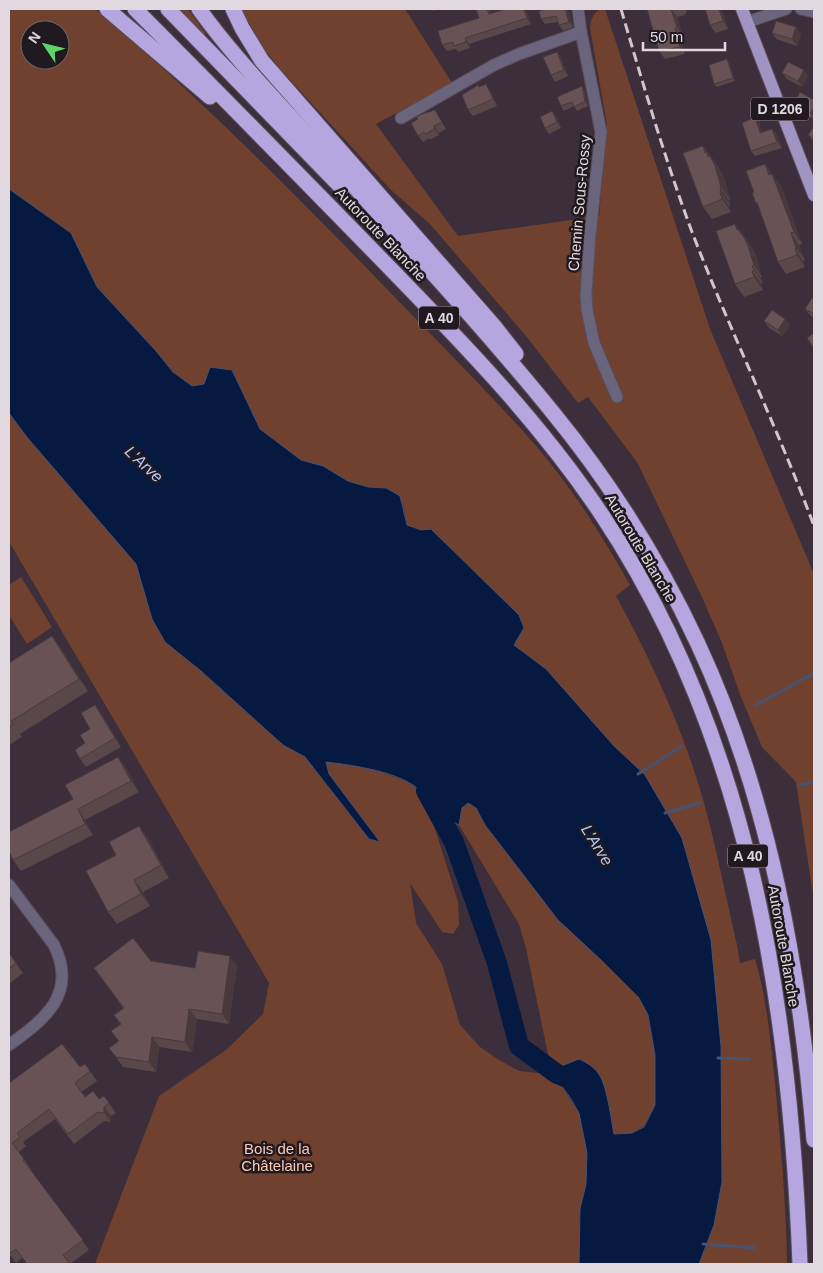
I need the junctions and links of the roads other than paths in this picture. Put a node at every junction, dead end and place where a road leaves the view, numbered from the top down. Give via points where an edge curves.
1 (107, 9) edge
2 (135, 9) edge
3 (168, 9) edge
4 (199, 9) edge
5 (233, 9) edge
6 (578, 9) edge
7 (742, 9) edge
8 (786, 9) edge
9 (800, 9) edge
10 (814, 12) edge
11 (747, 22) junction
12 (580, 32) junction
13 (401, 118) dead end
14 (288, 163) junction
15 (814, 195) edge
16 (475, 322) junction
17 (617, 397) dead end
18 (592, 464) junction
19 (9, 885) edge
20 (9, 1045) edge
21 (814, 1140) edge
22 (800, 1264) edge

1 - 14 highway
2 - 14 highway, Autoroute Blanche / A 40
3 - 16 highway
4 - 16 highway, Autoroute Blanche / A 40 via 243,63
5 - 18 highway via 262,61 494,326
6 - 12 street, Chemin Sous-Rossy
7 - 11 main road, D 1206
8 - 11 street
9 - 10 street
11 - 15 main road, D 1206
12 - 13 street via 494,66
12 - 17 street, Chemin Sous-Rossy via 601,132 590,235 587,310 594,343
14 - 22 highway, Autoroute Blanche / A 40 via 465,346 538,428 603,515 666,625 708,724 725,774 761,908 788,1086
16 - 18 highway, Autoroute Blanche / A 40
18 - 21 highway, Autoroute Blanche / A 40 via 640,535 678,602 711,674 748,776 776,876 791,953
19 - 20 street via 54,946 62,974 60,991 53,1007

